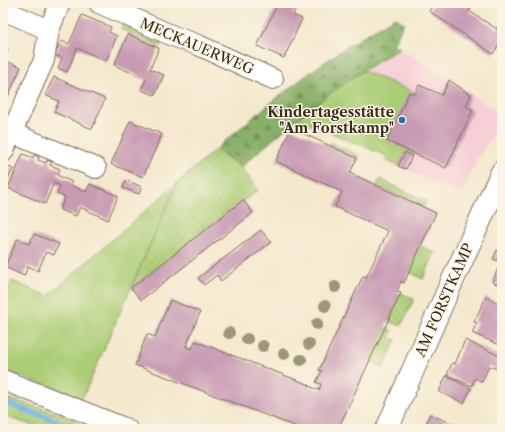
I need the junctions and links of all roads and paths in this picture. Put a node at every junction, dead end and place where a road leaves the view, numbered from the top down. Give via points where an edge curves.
1 (60, 3) edge
2 (99, 3) edge
3 (3, 10) edge
4 (49, 30) junction
5 (273, 79) dead end
6 (12, 133) junction
7 (3, 152) edge
8 (96, 168) dead end
9 (502, 172) edge
10 (3, 380) edge
11 (128, 429) edge
12 (387, 429) edge

1 - 4 street
2 - 5 street, MECKAUERWEG
3 - 4 street
4 - 6 street via 44,60
6 - 7 street
6 - 8 street
9 - 12 street, AM FORSTKAMP
10 - 11 street

